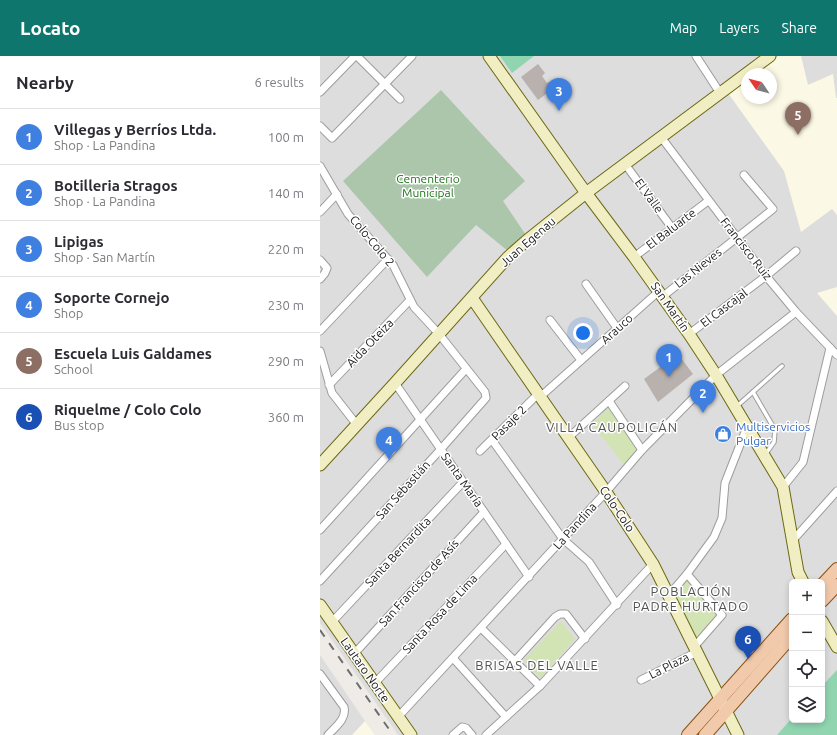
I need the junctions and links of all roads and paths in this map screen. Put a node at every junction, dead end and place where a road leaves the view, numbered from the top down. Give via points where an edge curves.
1 (356, 56) edge
2 (412, 56) edge
3 (489, 56) edge
4 (696, 56) edge
5 (770, 56) edge
6 (385, 84) junction
7 (320, 92) edge
8 (720, 93) junction
9 (400, 99) dead end
10 (320, 126) edge
11 (661, 137) junction
12 (625, 164) junction
13 (320, 166) edge
14 (744, 175) dead end
15 (586, 193) junction
16 (337, 194) junction
17 (708, 201) junction
18 (320, 212) edge
19 (672, 228) junction
20 (737, 237) junction
21 (796, 251) dead end
22 (634, 256) junction
23 (388, 259) junction
24 (320, 260) edge
25 (766, 276) junction
26 (320, 279) edge
27 (586, 284) dead end
28 (660, 294) junction
29 (472, 298) junction
30 (410, 300) junction
31 (796, 312) junction
32 (550, 320) dead end
33 (618, 328) junction
34 (320, 331) edge
35 (439, 334) junction
36 (689, 334) junction
37 (830, 348) junction
38 (320, 351) edge
39 (837, 355) edge
40 (581, 360) junction
41 (782, 366) dead end
42 (466, 369) junction
43 (716, 375) junction
44 (395, 383) junction
45 (329, 385) junction
46 (625, 386) dead end
47 (753, 392) junction
48 (539, 396) junction
49 (486, 398) joint
50 (609, 401) junction
51 (736, 408) junction
52 (420, 420) junction
53 (357, 425) junction
54 (747, 427) junction
55 (568, 438) junction
56 (492, 440) junction
57 (441, 449) junction
58 (642, 450) junction
59 (480, 451) dead end
60 (764, 456) junction
61 (320, 465) edge
62 (463, 482) junction
63 (784, 487) junction
64 (837, 491) edge
65 (606, 492) junction
66 (484, 512) junction
67 (320, 530) edge
68 (563, 539) junction
69 (794, 539) junction
70 (506, 544) junction
71 (653, 564) junction
72 (837, 568) edge
73 (687, 574) junction
74 (529, 577) junction
75 (802, 579) edge
76 (320, 581) edge
77 (825, 582) edge
78 (837, 585) edge
79 (669, 595) junction
80 (825, 598) edge
81 (320, 605) edge
82 (617, 605) junction
83 (332, 622) junction
84 (789, 622) edge
85 (825, 625) edge
86 (481, 628) junction
87 (585, 639) junction
88 (789, 639) edge
89 (837, 647) edge
90 (696, 650) junction
91 (354, 654) junction
92 (453, 658) junction
93 (516, 661) junction
94 (320, 674) edge
95 (642, 680) dead end
96 (374, 684) junction
97 (540, 686) junction
98 (720, 700) junction
99 (726, 712) junction
100 (398, 717) junction
101 (506, 717) junction
102 (328, 735) edge
103 (411, 735) edge
104 (453, 735) edge
105 (472, 735) edge
106 (486, 735) edge
107 (688, 735) edge
108 (704, 735) edge
109 (738, 735) edge

1 - 6 street
1 - 7 street
2 - 6 street
3 - 15 main road, San Martín
4 - 8 street
5 - 8 main road, Juan Egenau
6 - 9 street
6 - 10 street via 332,138
8 - 11 main road, Juan Egenau
11 - 12 main road, Juan Egenau
11 - 17 street, Francisco Ruiz
12 - 15 main road, Juan Egenau
12 - 19 street, El Valle
13 - 16 street, Colo-Colo 2
14 - 20 street, Las Nieves via 773,209
15 - 22 main road, San Martín
15 - 29 main road, Juan Egenau via 508,257
16 - 18 street
16 - 23 street, Colo-Colo 2 via 352,219
17 - 19 street, El Baluarte
17 - 20 street, Francisco Ruiz
19 - 22 street, El Baluarte
20 - 25 street, Francisco Ruiz
20 - 28 street, Las Nieves
21 - 25 street, El Cascajal
22 - 28 main road, San Martín
23 - 30 street, Colo-Colo 2
23 - 34 street
24 - 26 street via 327,268
25 - 31 street, Francisco Ruiz
25 - 36 street, El Cascajal
27 - 33 street
28 - 33 street, Arauco
28 - 36 main road, San Martín
29 - 35 main road, Juan Egenau
29 - 48 main road, Colo-Colo
30 - 35 street, Colo-Colo 2 via 417,312
30 - 45 street, Aida Oteiza
31 - 37 street, Francisco Ruiz
31 - 43 street, La Pandina
32 - 40 street
33 - 40 street, Arauco
35 - 42 street, Colo-Colo 2
35 - 44 main road, Juan Egenau
36 - 43 main road, San Martín
37 - 39 street, Francisco Ruiz
37 - 63 street via 803,462
38 - 45 street
40 - 48 street, Arauco
41 - 47 lane
42 - 49 street, Colo-Colo 2 via 485,392
42 - 52 street
43 - 51 main road, San Martín
43 - 58 street, La Pandina
44 - 52 street, Santa María
44 - 53 main road, Juan Egenau
45 - 53 street via 334,397
46 - 50 street
47 - 51 lane
47 - 60 lane via 775,430 774,442
48 - 55 main road, Colo-Colo
48 - 56 street, Pasaje 2
49 - 57 street, San Sebastián
50 - 55 street
50 - 58 street
51 - 54 main road, San Martín
52 - 57 street, Santa María
52 - 67 street
53 - 61 main road, Juan Egenau
54 - 60 main road, San Martín
54 - 73 street via 725,483 722,518 714,537
55 - 65 main road, Colo-Colo
56 - 59 street, Pasaje 2
56 - 68 street
57 - 62 street, Santa María
57 - 76 street, San Sebastián
58 - 65 street, La Pandina
60 - 63 main road, San Martín
62 - 66 street, Santa María
62 - 83 street, Santa Bernardita
63 - 69 main road, San Martín
64 - 69 street
65 - 68 street, La Pandina
65 - 71 main road, Colo-Colo
66 - 70 street, Santa María
66 - 91 street, San Francisco de Asís
68 - 74 street, La Pandina
68 - 82 street via 589,562
69 - 75 main road, San Martín via 798,572
70 - 74 street, Santa María
70 - 96 street, Santa Rosa de Lima
71 - 79 main road, Colo-Colo
71 - 82 street
72 - 77 main road
73 - 79 street
73 - 90 street, La Plaza via 722,615
74 - 86 street, La Pandina
78 - 80 main road
79 - 90 main road, Colo-Colo
81 - 83 main road, Lautaro Norte
82 - 87 street
83 - 91 main road, Lautaro Norte
84 - 98 main road
85 - 89 main road
86 - 92 street, La Pandina
86 - 93 street
87 - 93 street via 566,614 560,614
87 - 97 street
88 - 99 main road
90 - 95 street, La Plaza
90 - 98 main road, Colo-Colo
91 - 96 main road, Lautaro Norte
92 - 100 street, La Pandina
92 - 101 street
93 - 97 street
94 - 102 street via 344,707 345,713 343,719
96 - 100 main road, Lautaro Norte
97 - 101 street
98 - 99 main road, Colo-Colo
98 - 107 main road
99 - 108 main road
99 - 109 main road, Colo-Colo
100 - 103 main road, Lautaro Norte
101 - 106 street
104 - 105 street via 462,727

